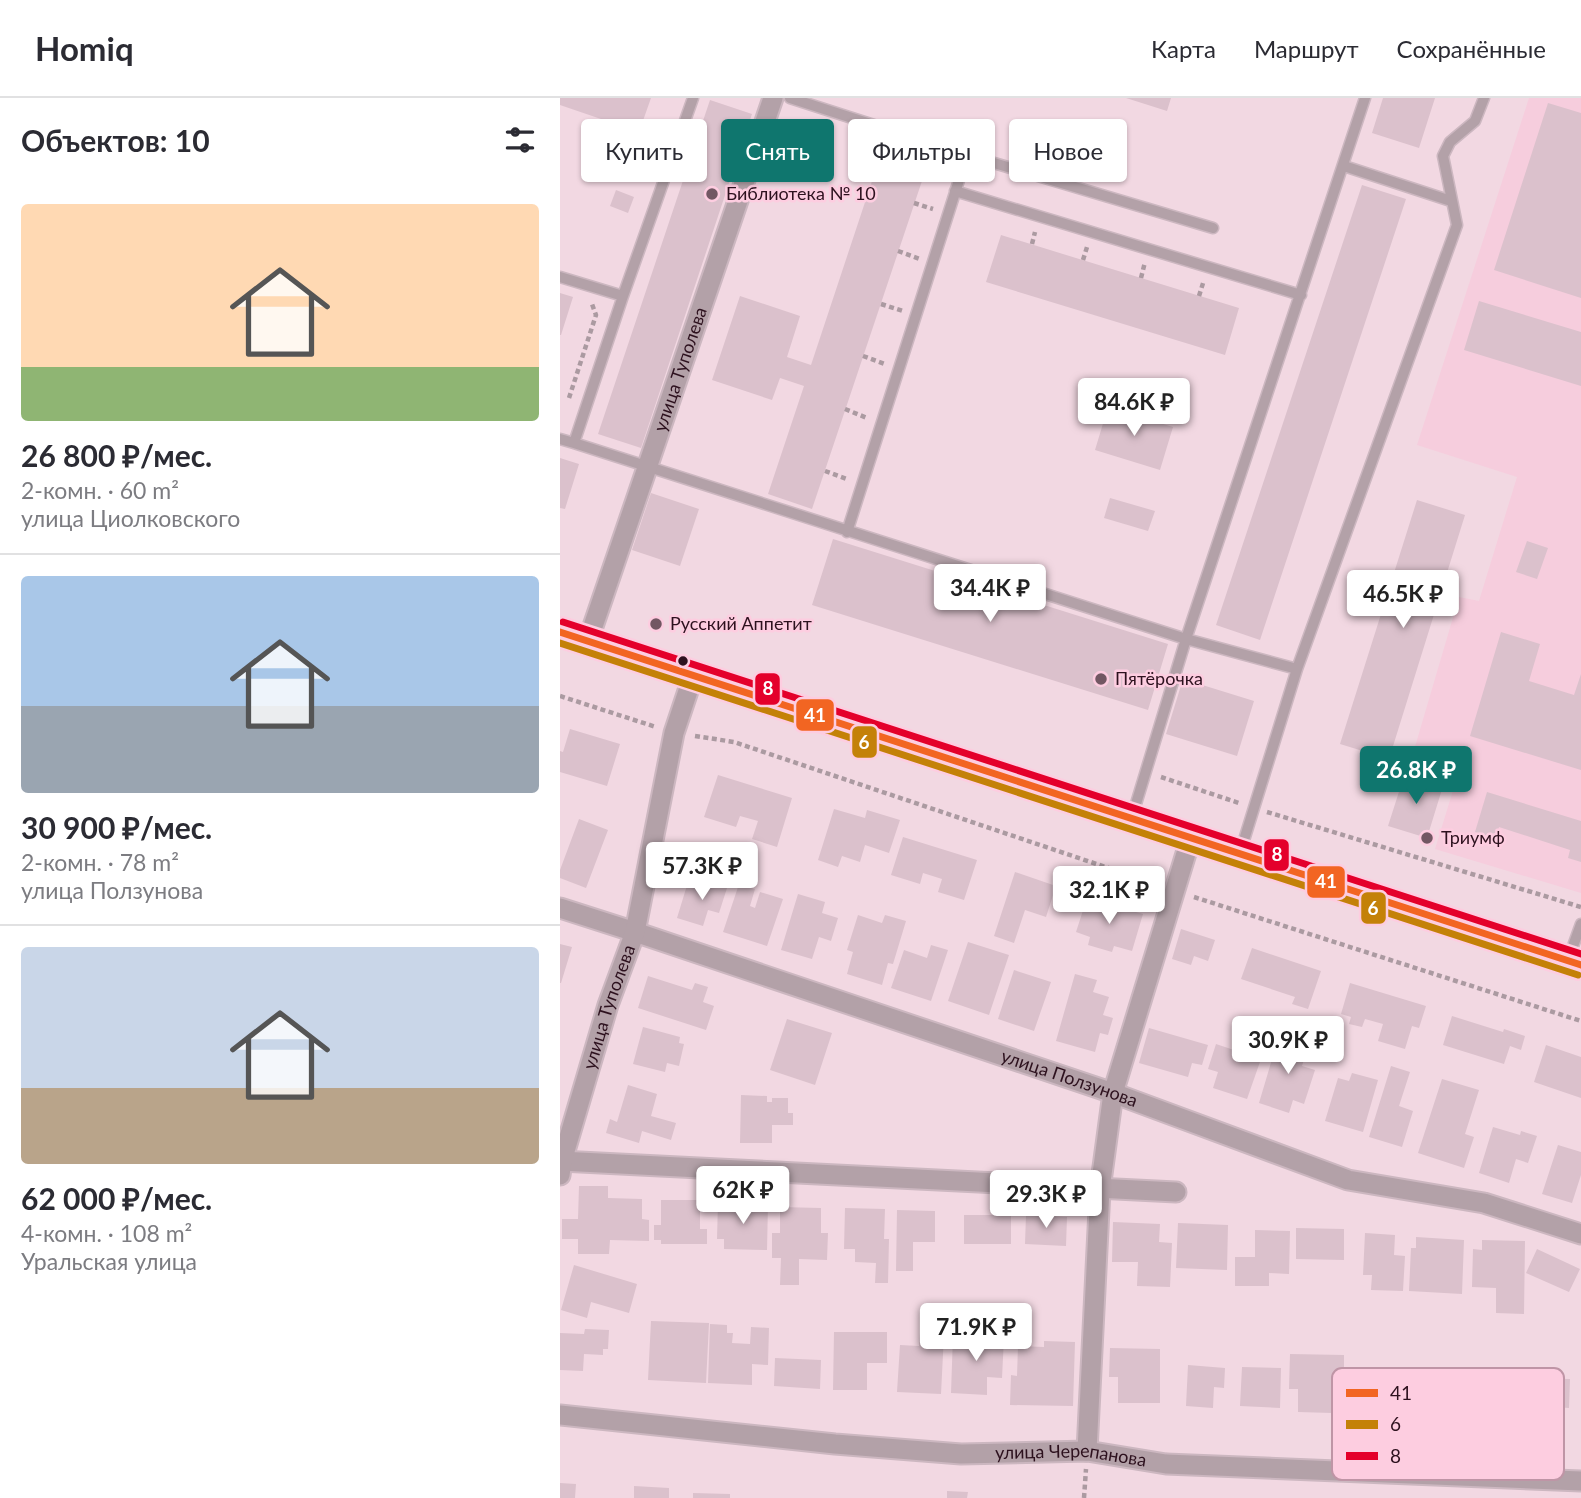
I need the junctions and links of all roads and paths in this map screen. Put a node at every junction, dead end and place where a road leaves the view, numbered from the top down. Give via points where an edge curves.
1 (693, 98) edge
2 (773, 98) edge
3 (790, 98) edge
4 (1365, 98) edge
5 (1484, 98) edge
6 (855, 119) edge
7 (995, 163) edge
8 (1344, 166) junction
9 (959, 182) edge
10 (956, 191) junction
11 (1451, 201) junction
12 (1213, 228) dead end
13 (560, 276) edge
14 (1301, 295) junction
15 (623, 296) junction
16 (589, 298) dead end
17 (863, 356) dead end
18 (899, 369) junction
19 (568, 401) dead end
20 (845, 410) dead end
21 (881, 423) junction
22 (560, 439) edge
23 (573, 443) junction
24 (648, 469) junction
25 (825, 471) dead end
26 (862, 485) junction
27 (847, 532) junction
28 (560, 632) edge
29 (1186, 639) junction
30 (588, 641) junction
31 (1297, 669) junction
32 (693, 676) junction
33 (560, 696) edge
34 (674, 733) junction
35 (1146, 772) junction
36 (1253, 808) junction
37 (1132, 818) junction
38 (1191, 837) junction
39 (1240, 853) junction
40 (1175, 891) junction
41 (1581, 907) edge
42 (560, 908) edge
43 (1581, 924) edge
44 (635, 932) junction
45 (1574, 963) edge
46 (1581, 1021) edge
47 (1113, 1093) junction
48 (561, 1165) edge
49 (1100, 1189) junction
50 (1176, 1192) dead end
51 (1581, 1234) edge
52 (560, 1415) edge
53 (1087, 1451) junction
54 (1332, 1471) edge
55 (1557, 1480) edge
56 (1581, 1481) edge

1 - 15 lane
2 - 24 street, улица Туполева
3 - 6 lane
4 - 8 lane
5 - 11 lane via 1475,121 1450,142 1443,156
7 - 12 lane
8 - 11 lane
8 - 14 lane
9 - 10 lane
10 - 14 lane
10 - 18 lane
11 - 31 lane via 1457,225
13 - 15 lane
14 - 29 lane
15 - 23 lane
16 - 19 path via 596,316
17 - 18 path
18 - 21 lane
20 - 21 path
21 - 26 lane
22 - 23 lane
23 - 24 lane
24 - 27 lane
24 - 30 street, улица Туполева
25 - 26 path
26 - 27 lane
27 - 29 lane
28 - 30 street
29 - 31 lane
29 - 35 lane
30 - 32 street
31 - 36 lane
32 - 34 street, улица Туполева
32 - 37 street
33 - 34 path
34 - 40 path via 734,742
34 - 44 street, улица Туполева
35 - 36 path
35 - 37 lane
36 - 39 lane
36 - 41 path
37 - 38 street
38 - 39 street
38 - 40 street
39 - 45 street
40 - 46 path
40 - 47 street
42 - 44 street, улица Ползунова
43 - 45 lane
44 - 47 street, улица Ползунова
44 - 48 street, улица Туполева via 608,1005
47 - 49 street
47 - 51 street, улица Ползунова via 1348,1180 1484,1203
48 - 49 street
49 - 50 street
49 - 53 street
52 - 53 street, улица Черепанова via 961,1454
53 - 54 street, улица Черепанова via 1166,1464
55 - 56 street, улица Черепанова

